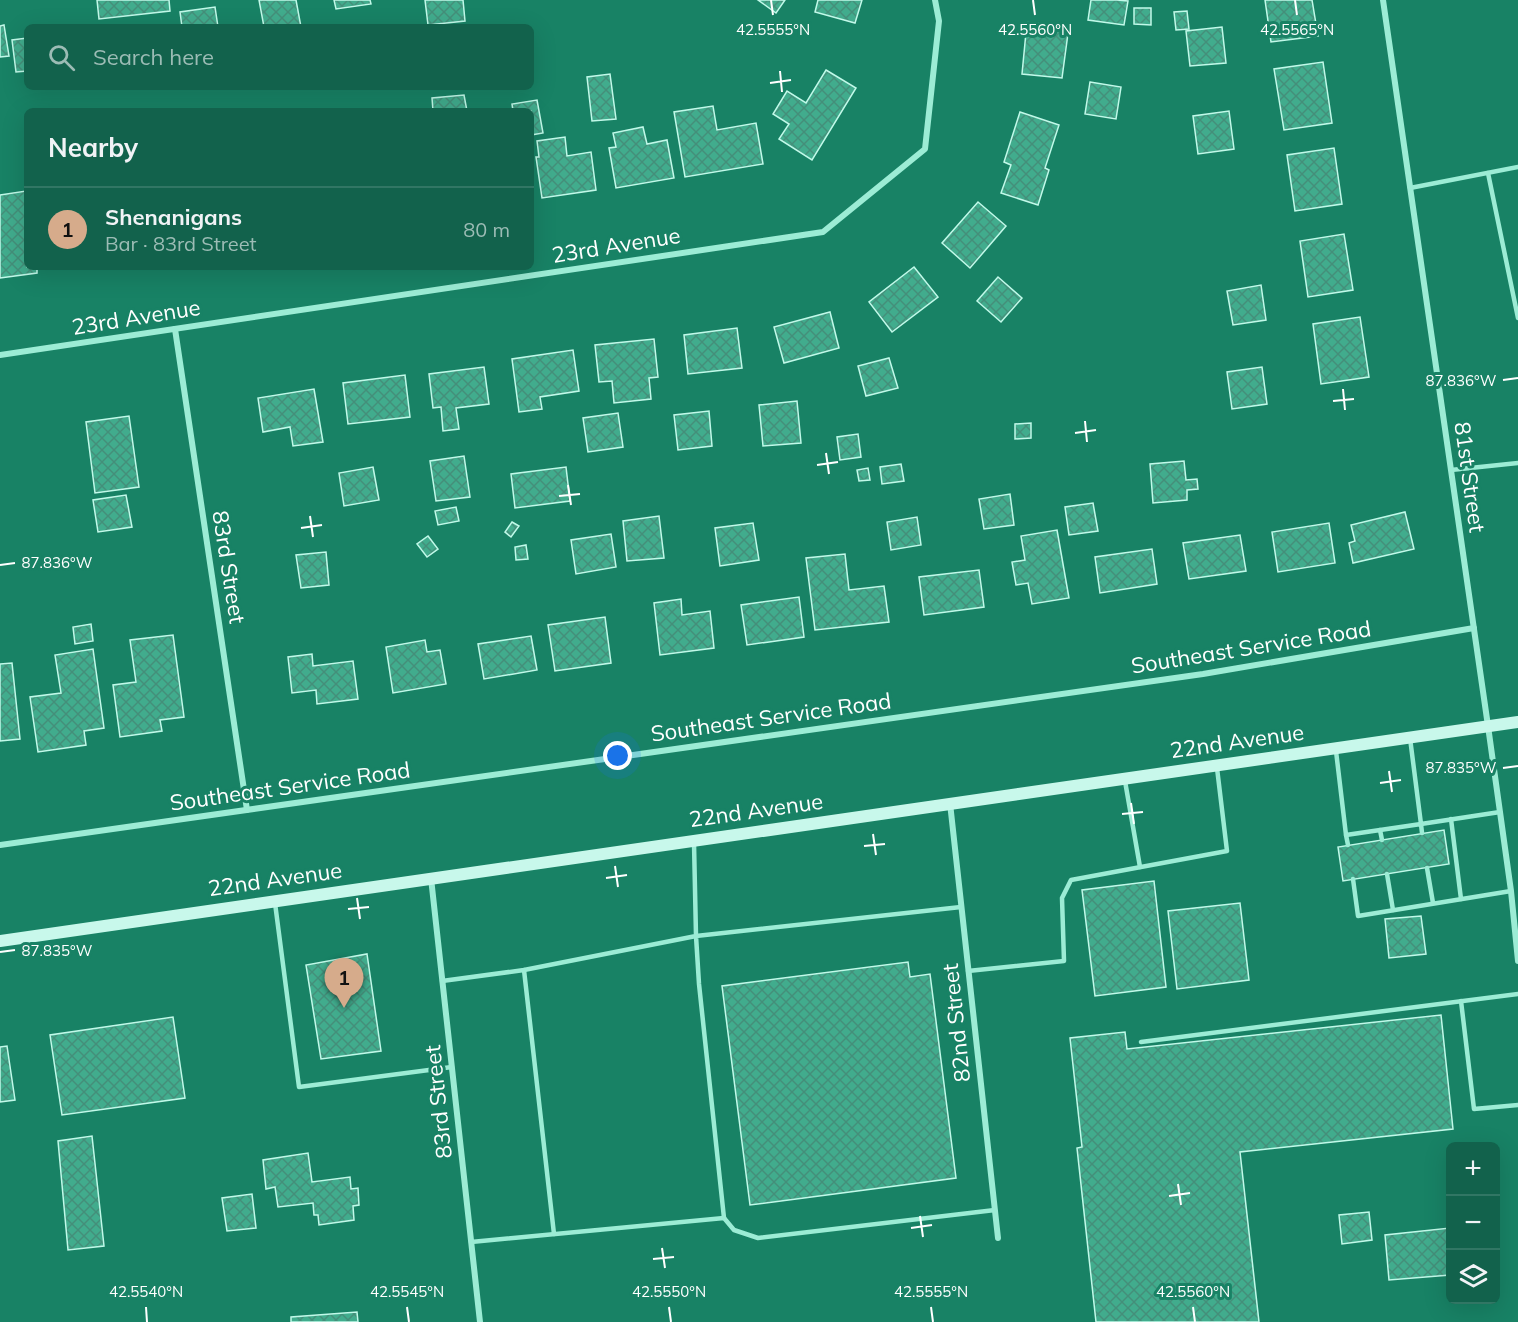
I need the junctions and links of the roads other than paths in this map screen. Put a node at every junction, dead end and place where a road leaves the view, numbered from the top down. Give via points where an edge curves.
1 (935, 0) edge
2 (1383, 0) edge
3 (1518, 167) edge
4 (1488, 173) junction
5 (1410, 188) junction
6 (1518, 318) edge
7 (175, 329) junction
8 (0, 356) edge
9 (1518, 463) edge
10 (1451, 470) junction
11 (1474, 628) junction
12 (1518, 722) edge
13 (1488, 726) junction
14 (1410, 738) junction
15 (1335, 748) junction
16 (1217, 765) junction
17 (1124, 778) junction
18 (950, 803) junction
19 (247, 810) junction
20 (1500, 812) junction
21 (1451, 819) junction
22 (1420, 824) junction
23 (1380, 830) junction
24 (1422, 833) dead end
25 (1346, 835) junction
26 (694, 840) junction
27 (1382, 840) dead end
28 (0, 845) edge
29 (1348, 845) dead end
30 (1140, 867) junction
31 (1428, 868) dead end
32 (1387, 874) dead end
33 (431, 878) junction
34 (1353, 879) dead end
35 (1511, 891) junction
36 (1461, 899) junction
37 (275, 901) junction
38 (1433, 903) junction
39 (961, 907) junction
40 (1393, 910) junction
41 (1516, 910) edge
42 (696, 936) junction
43 (0, 941) edge
44 (1518, 960) edge
45 (524, 970) junction
46 (968, 971) junction
47 (442, 981) junction
48 (1518, 994) edge
49 (1461, 1001) junction
50 (1141, 1042) dead end
51 (452, 1067) junction
52 (1518, 1105) edge
53 (995, 1210) junction
54 (724, 1218) junction
55 (554, 1234) junction
56 (998, 1238) dead end
57 (471, 1242) junction
58 (480, 1322) edge

1 - 7 street, 23rd Avenue via 939,21 925,149 824,232
2 - 5 street, 81st Street
3 - 4 lane
4 - 5 lane
4 - 6 lane
5 - 10 street, 81st Street
7 - 8 street, 23rd Avenue
7 - 19 street, 83rd Street
9 - 10 lane
10 - 11 street, 81st Street
11 - 13 street, 81st Street
11 - 19 street, Southeast Service Road via 1203,674
12 - 13 street, 22nd Avenue
13 - 14 street, 22nd Avenue
13 - 20 street, 81st Street
14 - 15 street, 22nd Avenue
14 - 22 lane
15 - 16 street, 22nd Avenue
15 - 25 lane
16 - 17 street, 22nd Avenue
16 - 30 lane via 1227,852
17 - 18 street, 22nd Avenue
17 - 30 lane
18 - 26 street, 22nd Avenue
18 - 39 street, 82nd Street
19 - 28 street, Southeast Service Road
20 - 21 lane
20 - 35 street, 81st Street
21 - 22 lane
21 - 36 lane
22 - 23 lane
22 - 24 lane
23 - 25 lane
23 - 27 lane
25 - 29 lane
26 - 33 street, 22nd Avenue
26 - 42 lane
30 - 46 lane via 1071,880 1062,898 1064,961
31 - 38 lane
32 - 40 lane
33 - 37 street, 22nd Avenue
33 - 47 street, 83rd Street
34 - 40 lane via 1358,916
35 - 36 lane
35 - 41 street, 81st Street
36 - 38 lane
37 - 43 street, 22nd Avenue
37 - 51 lane via 299,1087
38 - 40 lane
39 - 42 lane
39 - 46 street, 82nd Street
41 - 44 street, 81st Street
42 - 45 lane
42 - 54 lane
45 - 47 lane
45 - 55 lane
46 - 53 street, 82nd Street
47 - 51 street, 83rd Street
48 - 49 lane
49 - 50 lane
49 - 52 lane via 1474,1109
51 - 57 street, 83rd Street
53 - 54 lane via 758,1238 734,1230
53 - 56 street, 82nd Street
54 - 55 lane
55 - 57 lane
57 - 58 street, 83rd Street

